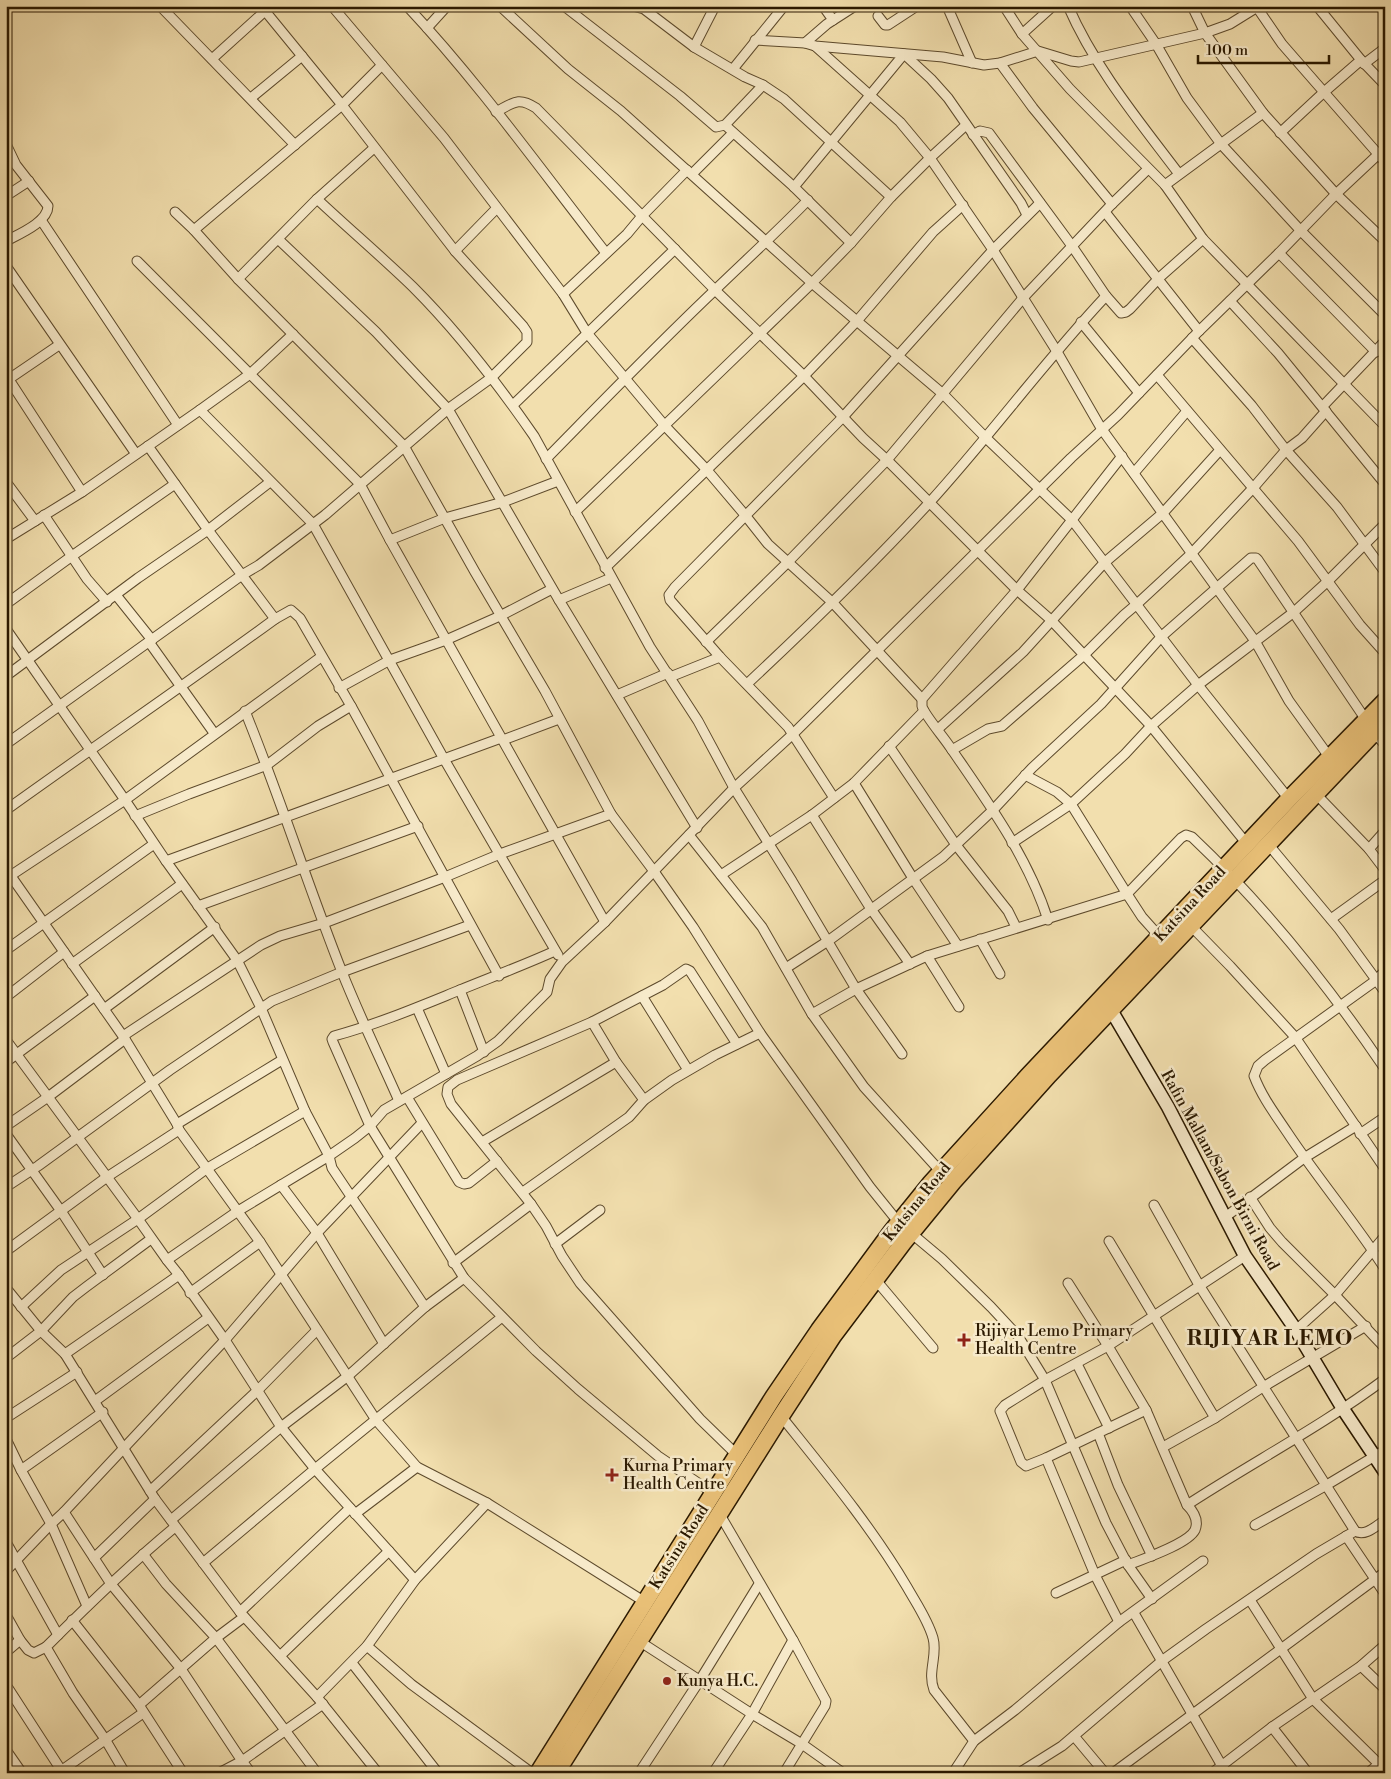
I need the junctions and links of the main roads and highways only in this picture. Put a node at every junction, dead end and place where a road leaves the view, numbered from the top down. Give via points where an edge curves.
1 (1385, 700) edge
2 (1377, 730) edge
3 (1230, 874) junction
4 (905, 1228) junction
5 (538, 1773) edge
6 (556, 1773) edge

1 - 2 highway, Katsina Road
2 - 3 highway, Katsina Road via 1268,844
2 - 3 highway, Katsina Road via 1330,758 1247,844
3 - 4 highway, Katsina Road via 1190,925
3 - 4 highway, Katsina Road via 1160,936 1021,1083 941,1172
4 - 5 highway, Katsina Road via 819,1330 774,1396
4 - 6 highway, Katsina Road via 875,1279 781,1416

